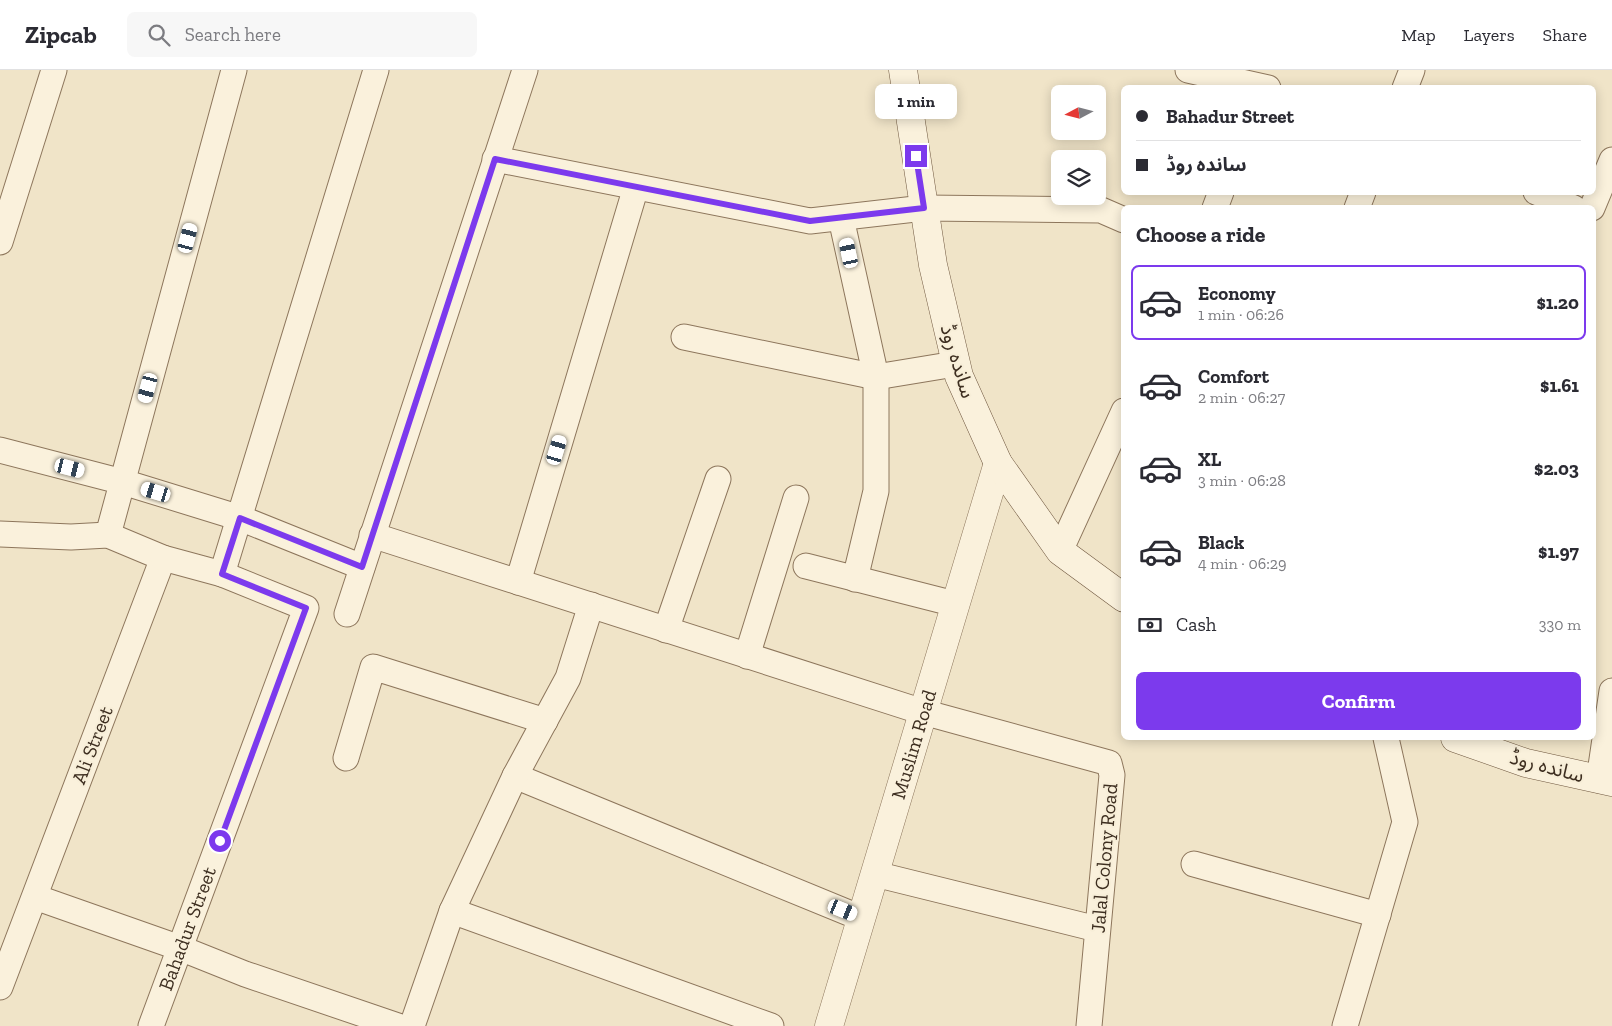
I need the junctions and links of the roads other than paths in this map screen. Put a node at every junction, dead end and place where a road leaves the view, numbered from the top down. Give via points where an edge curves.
1 (54, 70) edge
2 (234, 70) edge
3 (376, 70) edge
4 (524, 70) edge
5 (903, 70) edge
6 (1188, 70) edge
7 (1274, 70) edge
8 (1412, 70) edge
9 (1258, 85) edge
10 (1268, 85) edge
11 (1406, 85) edge
12 (495, 159) junction
13 (1612, 160) edge
14 (636, 187) junction
15 (1543, 195) edge
16 (1567, 205) edge
17 (1593, 205) edge
18 (924, 208) junction
19 (841, 218) junction
20 (1121, 219) edge
21 (0, 242) edge
22 (684, 337) dead end
23 (955, 364) junction
24 (876, 377) junction
25 (1121, 418) edge
26 (0, 450) edge
27 (998, 463) junction
28 (718, 479) dead end
29 (123, 482) junction
30 (796, 498) dead end
31 (240, 518) junction
32 (0, 534) edge
33 (108, 535) junction
34 (372, 535) junction
35 (1060, 552) junction
36 (163, 558) junction
37 (806, 566) dead end
38 (362, 567) junction
39 (222, 574) junction
40 (855, 579) junction
41 (518, 582) junction
42 (1121, 596) edge
43 (955, 604) junction
44 (591, 605) junction
45 (347, 614) dead end
46 (666, 630) junction
47 (747, 656) junction
48 (1612, 691) edge
49 (923, 712) junction
50 (545, 721) junction
51 (1386, 740) edge
52 (1460, 740) edge
53 (346, 758) dead end
54 (515, 776) junction
55 (1605, 781) edge
56 (1194, 864) dead end
57 (875, 874) junction
58 (35, 897) junction
59 (452, 911) junction
60 (1378, 915) junction
61 (861, 918) junction
62 (1097, 929) junction
63 (180, 948) junction
64 (0, 988) edge
65 (151, 1026) edge
66 (398, 1026) edge
67 (412, 1026) edge
68 (771, 1026) edge
69 (829, 1026) edge
70 (1089, 1026) edge
71 (1345, 1026) edge

1 - 21 street
2 - 29 street
3 - 31 street
4 - 12 street
5 - 18 main road, ساندہ روڈ
6 - 9 street
7 - 10 street
8 - 11 street
12 - 14 street
12 - 34 street
13 - 17 street
14 - 19 street via 810,221
14 - 41 street
15 - 16 street
18 - 19 street
18 - 20 street via 1101,210
18 - 23 main road, ساندہ روڈ
19 - 24 street
22 - 24 street
23 - 24 street
23 - 27 main road, ساندہ روڈ
24 - 40 street via 876,491
25 - 35 street
26 - 29 street
27 - 35 main road, ساندہ روڈ
27 - 43 main road, Muslim Road
28 - 46 street
29 - 31 street
29 - 33 street
30 - 47 street
31 - 38 street
31 - 39 street
32 - 33 street
33 - 36 street
34 - 38 street
34 - 41 street
35 - 42 main road, ساندہ روڈ
36 - 39 street, Bahadur Street
36 - 58 street, Ali Street
37 - 40 street
38 - 45 street
39 - 63 street, Bahadur Street via 306,608
40 - 43 street
41 - 44 street
43 - 49 main road, Muslim Road
44 - 46 street
44 - 50 street via 568,678
46 - 47 street
47 - 49 street
48 - 55 street
49 - 57 main road, Muslim Road
49 - 62 street, Jalal Colony Road via 1110,763 1112,775
50 - 53 street via 373,667
50 - 54 street
51 - 60 street via 1406,822
52 - 55 main road, ساندہ روڈ via 1526,764
54 - 59 street
54 - 61 street
56 - 60 street
57 - 61 main road, Muslim Road
57 - 62 street
58 - 63 street
58 - 64 street, Ali Street
59 - 67 street
59 - 68 street
60 - 71 street
61 - 69 main road, Muslim Road
62 - 70 street, Jalal Colony Road
63 - 65 street, Bahadur Street
63 - 66 street

